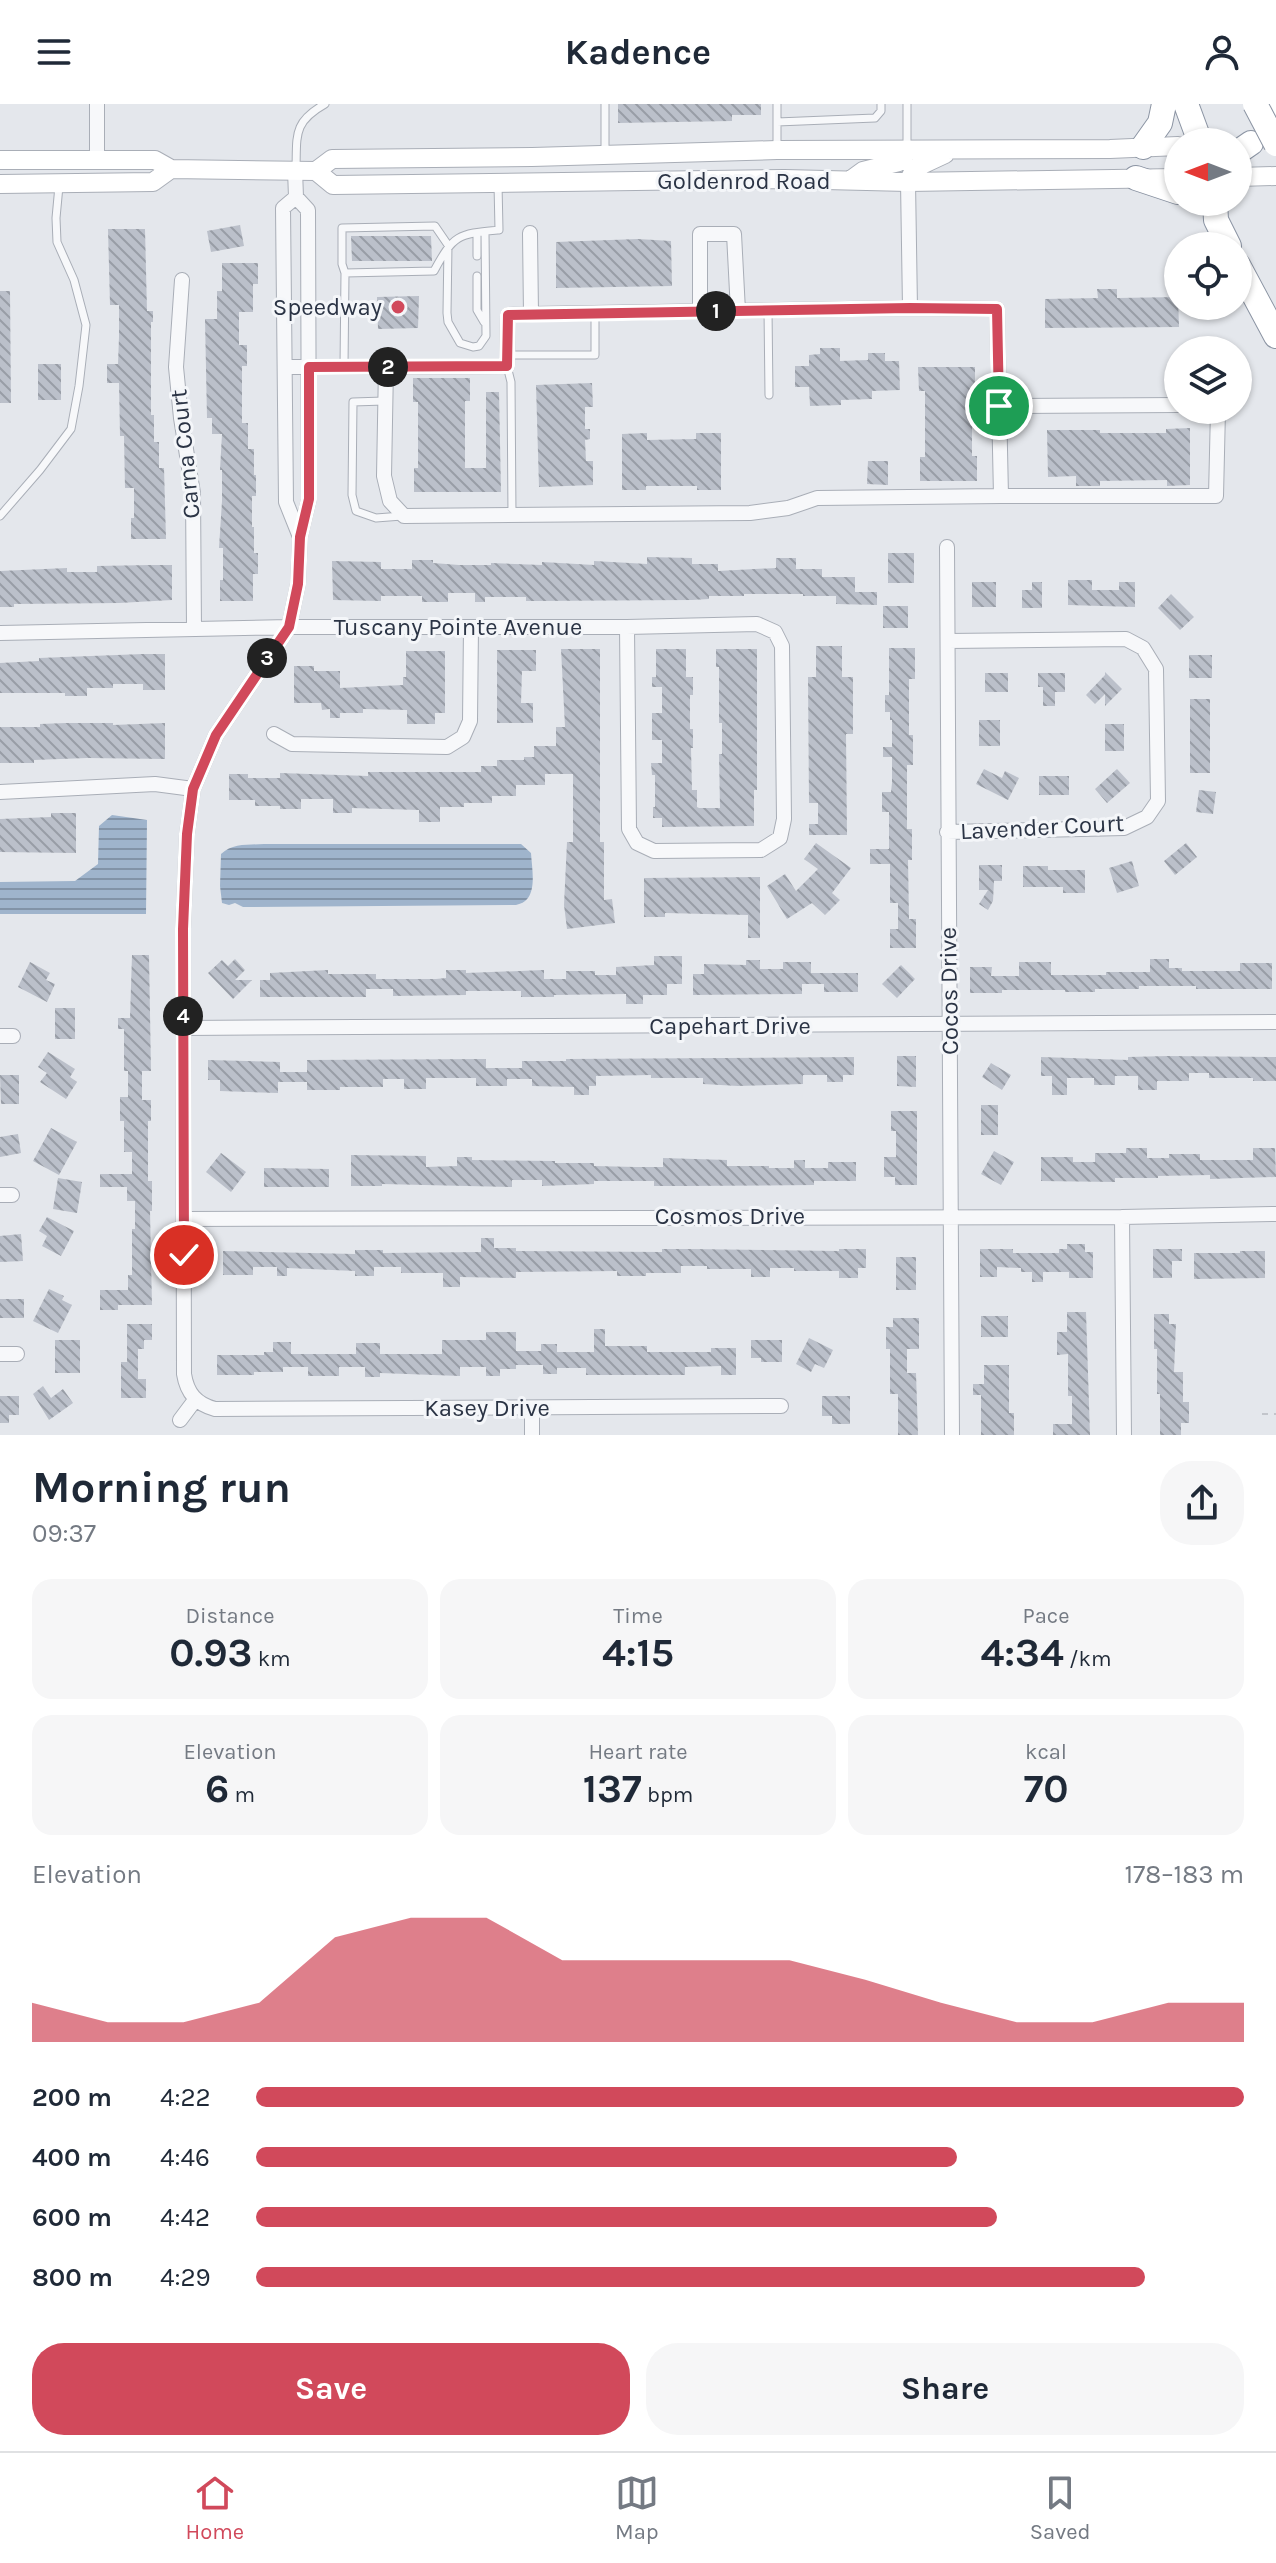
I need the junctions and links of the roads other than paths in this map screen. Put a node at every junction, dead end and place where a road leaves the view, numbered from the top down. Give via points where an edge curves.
1 (97, 104) edge
2 (325, 104) edge
3 (605, 104) edge
4 (777, 104) edge
5 (881, 104) edge
6 (907, 104) edge
7 (1164, 104) edge
8 (1186, 104) edge
9 (1255, 104) edge
10 (1273, 104) edge
11 (1276, 113) edge
12 (777, 122) junction
13 (1195, 128) edge
14 (1276, 143) edge
15 (1252, 145) edge
16 (1164, 146) edge
17 (1143, 147) junction
18 (777, 150) junction
19 (955, 150) junction
20 (907, 151) junction
21 (605, 155) junction
22 (97, 159) junction
23 (0, 160) edge
24 (138, 160) junction
25 (171, 169) junction
26 (295, 170) junction
27 (316, 171) junction
28 (1276, 176) edge
29 (1252, 177) edge
30 (1136, 178) junction
31 (1164, 178) edge
32 (851, 180) junction
33 (908, 182) junction
34 (59, 183) junction
35 (0, 184) edge
36 (498, 184) junction
37 (1164, 187) edge
38 (296, 197) junction
39 (389, 226) junction
40 (410, 226) junction
41 (366, 227) junction
42 (481, 232) junction
43 (530, 233) dead end
44 (366, 236) dead end
45 (389, 236) dead end
46 (410, 236) dead end
47 (448, 245) junction
48 (477, 256) dead end
49 (366, 261) dead end
50 (389, 261) dead end
51 (410, 261) dead end
52 (389, 272) junction
53 (410, 272) junction
54 (345, 273) junction
55 (366, 273) junction
56 (477, 276) dead end
57 (182, 280) dead end
58 (1252, 291) edge
59 (910, 308) junction
60 (768, 310) junction
61 (700, 311) junction
62 (738, 311) junction
63 (595, 313) junction
64 (531, 314) junction
65 (485, 323) junction
66 (1276, 336) edge
67 (507, 360) junction
68 (344, 366) junction
69 (286, 367) junction
70 (309, 367) junction
71 (386, 367) junction
72 (769, 395) dead end
73 (385, 401) junction
74 (1164, 405) edge
75 (999, 406) junction
76 (1218, 424) edge
77 (1001, 496) junction
78 (0, 516) edge
79 (404, 516) junction
80 (512, 516) junction
81 (300, 537) junction
82 (947, 547) dead end
83 (289, 627) junction
84 (471, 627) junction
85 (627, 627) junction
86 (194, 629) junction
87 (0, 633) edge
88 (948, 641) junction
89 (274, 734) dead end
90 (193, 789) junction
91 (0, 792) edge
92 (947, 832) junction
93 (1276, 1022) edge
94 (950, 1025) junction
95 (183, 1028) junction
96 (1276, 1214) edge
97 (950, 1215) junction
98 (1122, 1217) junction
99 (185, 1219) junction
100 (0, 1354) edge
101 (17, 1354) dead end
102 (195, 1400) junction
103 (781, 1406) dead end
104 (532, 1408) junction
105 (180, 1420) dead end
106 (532, 1435) edge
107 (952, 1435) edge
108 (1124, 1435) edge

1 - 22 street
2 - 26 lane via 301,122
3 - 21 lane
4 - 12 lane
5 - 12 lane via 875,118
6 - 20 lane
7 - 17 highway via 1160,123
8 - 13 highway
9 - 14 highway, bridge
10 - 11 highway
12 - 18 lane
14 - 15 main road
16 - 17 main road, Goldenrod Road
17 - 19 main road, Goldenrod Road
18 - 20 main road, Goldenrod Road
18 - 21 main road, Goldenrod Road
19 - 20 main road, Goldenrod Road
19 - 33 main road via 919,165
20 - 32 main road via 899,162 863,171
21 - 27 main road, Goldenrod Road via 332,159
22 - 23 main road, Goldenrod Road
22 - 24 main road, Goldenrod Road
24 - 25 main road, Goldenrod Road via 155,160
24 - 34 main road via 123,173 72,172
25 - 26 main road, Goldenrod Road
25 - 34 main road, Goldenrod Road via 153,182
26 - 27 main road, Goldenrod Road
26 - 38 street
27 - 36 main road, Goldenrod Road via 333,185
28 - 29 main road
30 - 31 main road, Goldenrod Road
30 - 33 main road, Goldenrod Road
30 - 37 highway
32 - 33 main road, Goldenrod Road
32 - 36 main road, Goldenrod Road
33 - 59 street
34 - 35 main road, Goldenrod Road
34 - 78 lane via 57,242 86,325 79,386 71,429
36 - 42 lane via 499,230
38 - 69 street via 283,208
38 - 70 street via 308,210
39 - 40 lane
39 - 41 lane
39 - 45 lane
40 - 46 lane
40 - 47 lane via 435,226
41 - 44 lane
41 - 54 lane via 342,228
42 - 47 lane via 462,235
42 - 48 lane
42 - 65 lane
43 - 64 street
47 - 53 lane via 434,271
47 - 65 lane via 448,322 460,343 473,347 484,342
49 - 55 lane
50 - 52 lane
51 - 53 lane
52 - 53 lane
52 - 55 lane
54 - 55 lane
54 - 68 lane
56 - 65 lane via 477,310
57 - 86 street, Carna Court via 176,367 193,493
58 - 66 highway
59 - 60 street
59 - 75 street via 997,309
60 - 62 street
60 - 72 lane
61 - 62 street
61 - 62 street via 700,234 734,234
61 - 63 street
63 - 64 street
63 - 67 lane via 595,355
64 - 67 street via 508,315
67 - 71 street
67 - 80 lane
68 - 70 street
68 - 71 street
69 - 70 street
69 - 81 street via 286,502
70 - 81 street via 309,499
71 - 73 street
73 - 79 street via 384,476 390,501
73 - 79 lane via 353,402 352,495 356,511 376,518
74 - 75 street
75 - 77 street
76 - 77 street via 1216,496
77 - 80 street via 817,498 750,513
79 - 80 street
81 - 83 street
82 - 88 street, Cocos Drive
83 - 84 street, Tuscany Pointe Avenue
83 - 86 street, Tuscany Pointe Avenue
83 - 90 street via 216,735
84 - 85 street, Tuscany Pointe Avenue
84 - 89 street via 470,721 463,737 447,747 292,744
85 - 85 street, Tuscany Pointe Avenue via 757,624 775,632 782,646 780,838 761,850 654,851 637,843 629,829
86 - 87 street, Tuscany Pointe Avenue
88 - 92 street, Cocos Drive
88 - 92 street, Lavender Court via 1126,639 1143,648 1156,669 1158,801 1147,817 1124,828
90 - 91 street via 155,784
90 - 95 street via 183,929
92 - 94 street, Cocos Drive
93 - 94 street, Capehart Drive
94 - 95 street, Capehart Drive
94 - 97 street, Cocos Drive
95 - 99 street
96 - 98 street, Cosmos Drive
97 - 98 street, Cosmos Drive
97 - 99 street, Cosmos Drive
97 - 107 street, Cocos Drive
98 - 108 street
99 - 102 street via 184,1374
100 - 101 street
102 - 104 street, Kasey Drive via 215,1409
102 - 105 street
103 - 104 street, Kasey Drive
104 - 106 street

